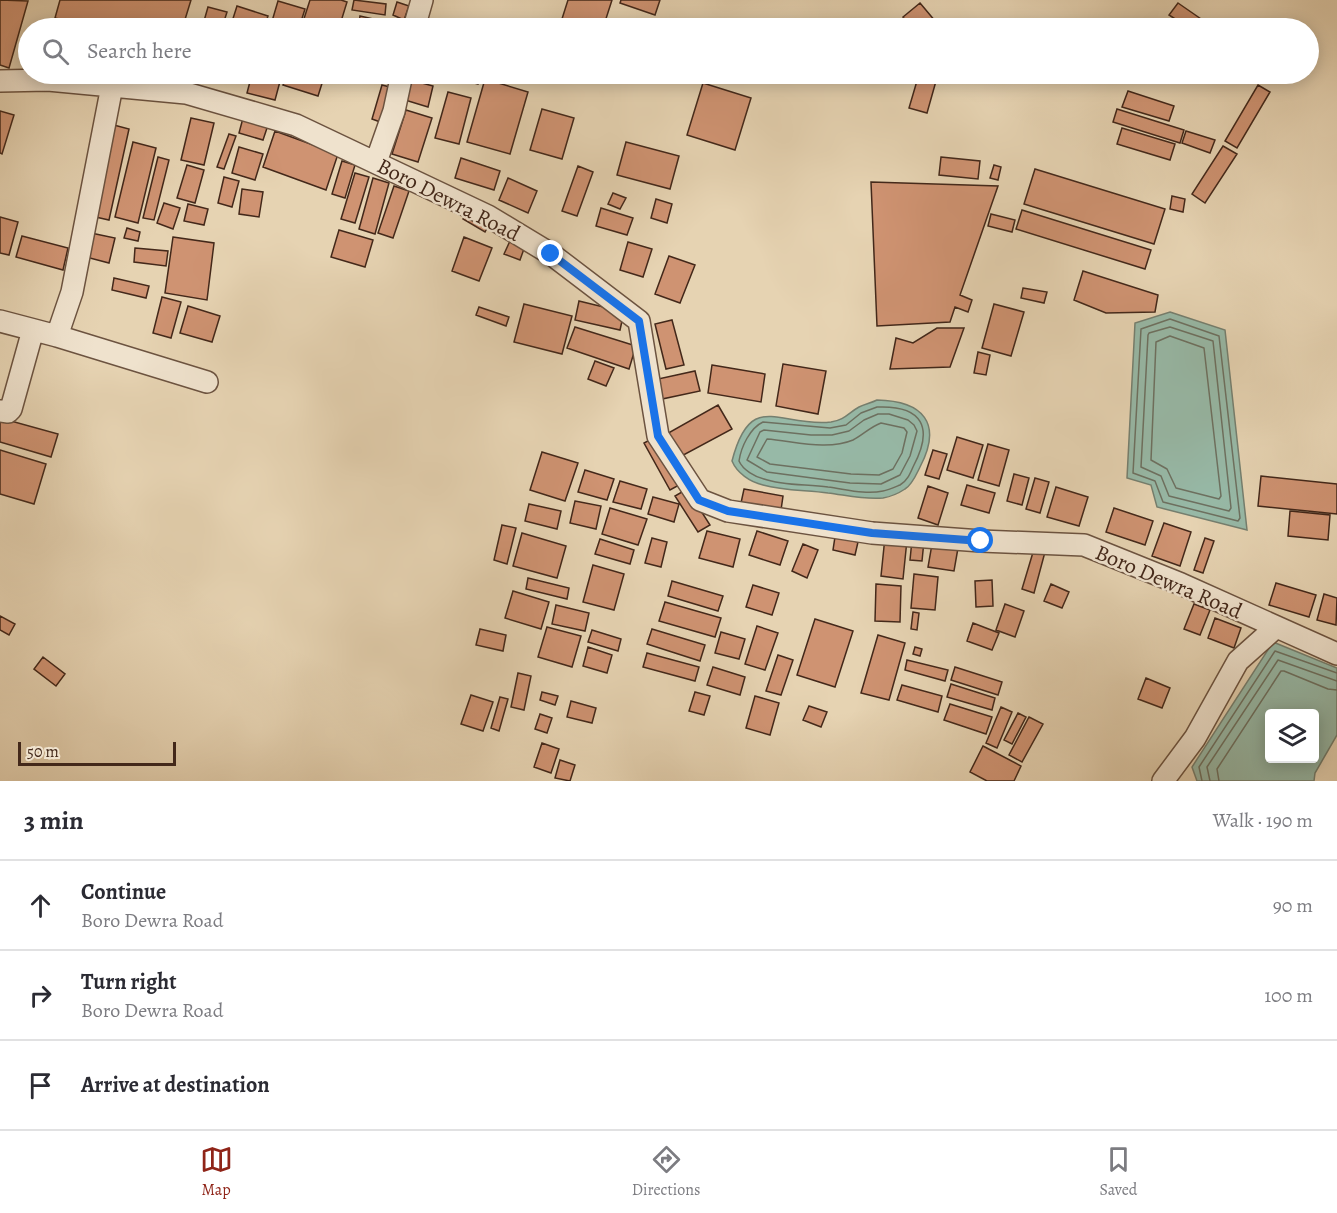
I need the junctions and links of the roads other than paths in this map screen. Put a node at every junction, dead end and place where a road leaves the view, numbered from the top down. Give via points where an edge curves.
1 (422, 0) edge
2 (417, 18) edge
3 (0, 81) edge
4 (18, 81) edge
5 (91, 84) edge
6 (400, 84) edge
7 (112, 86) junction
8 (376, 162) junction
9 (0, 321) edge
10 (33, 330) junction
11 (57, 336) junction
12 (207, 382) dead end
13 (0, 411) edge
14 (1276, 627) junction
15 (1337, 654) edge
16 (1163, 781) edge

1 - 2 street
3 - 4 street, Boro Dewra Road
5 - 7 street, Boro Dewra Road
6 - 8 street
7 - 8 street, Boro Dewra Road via 186,93 296,125
7 - 11 street via 72,292
8 - 14 street, Boro Dewra Road via 497,221 551,254 639,321 658,436 699,500 728,511 872,533 1084,545
9 - 10 street
10 - 11 street
10 - 13 street via 11,409
11 - 12 street
14 - 15 street, Boro Dewra Road
14 - 16 street via 1238,661 1195,738

